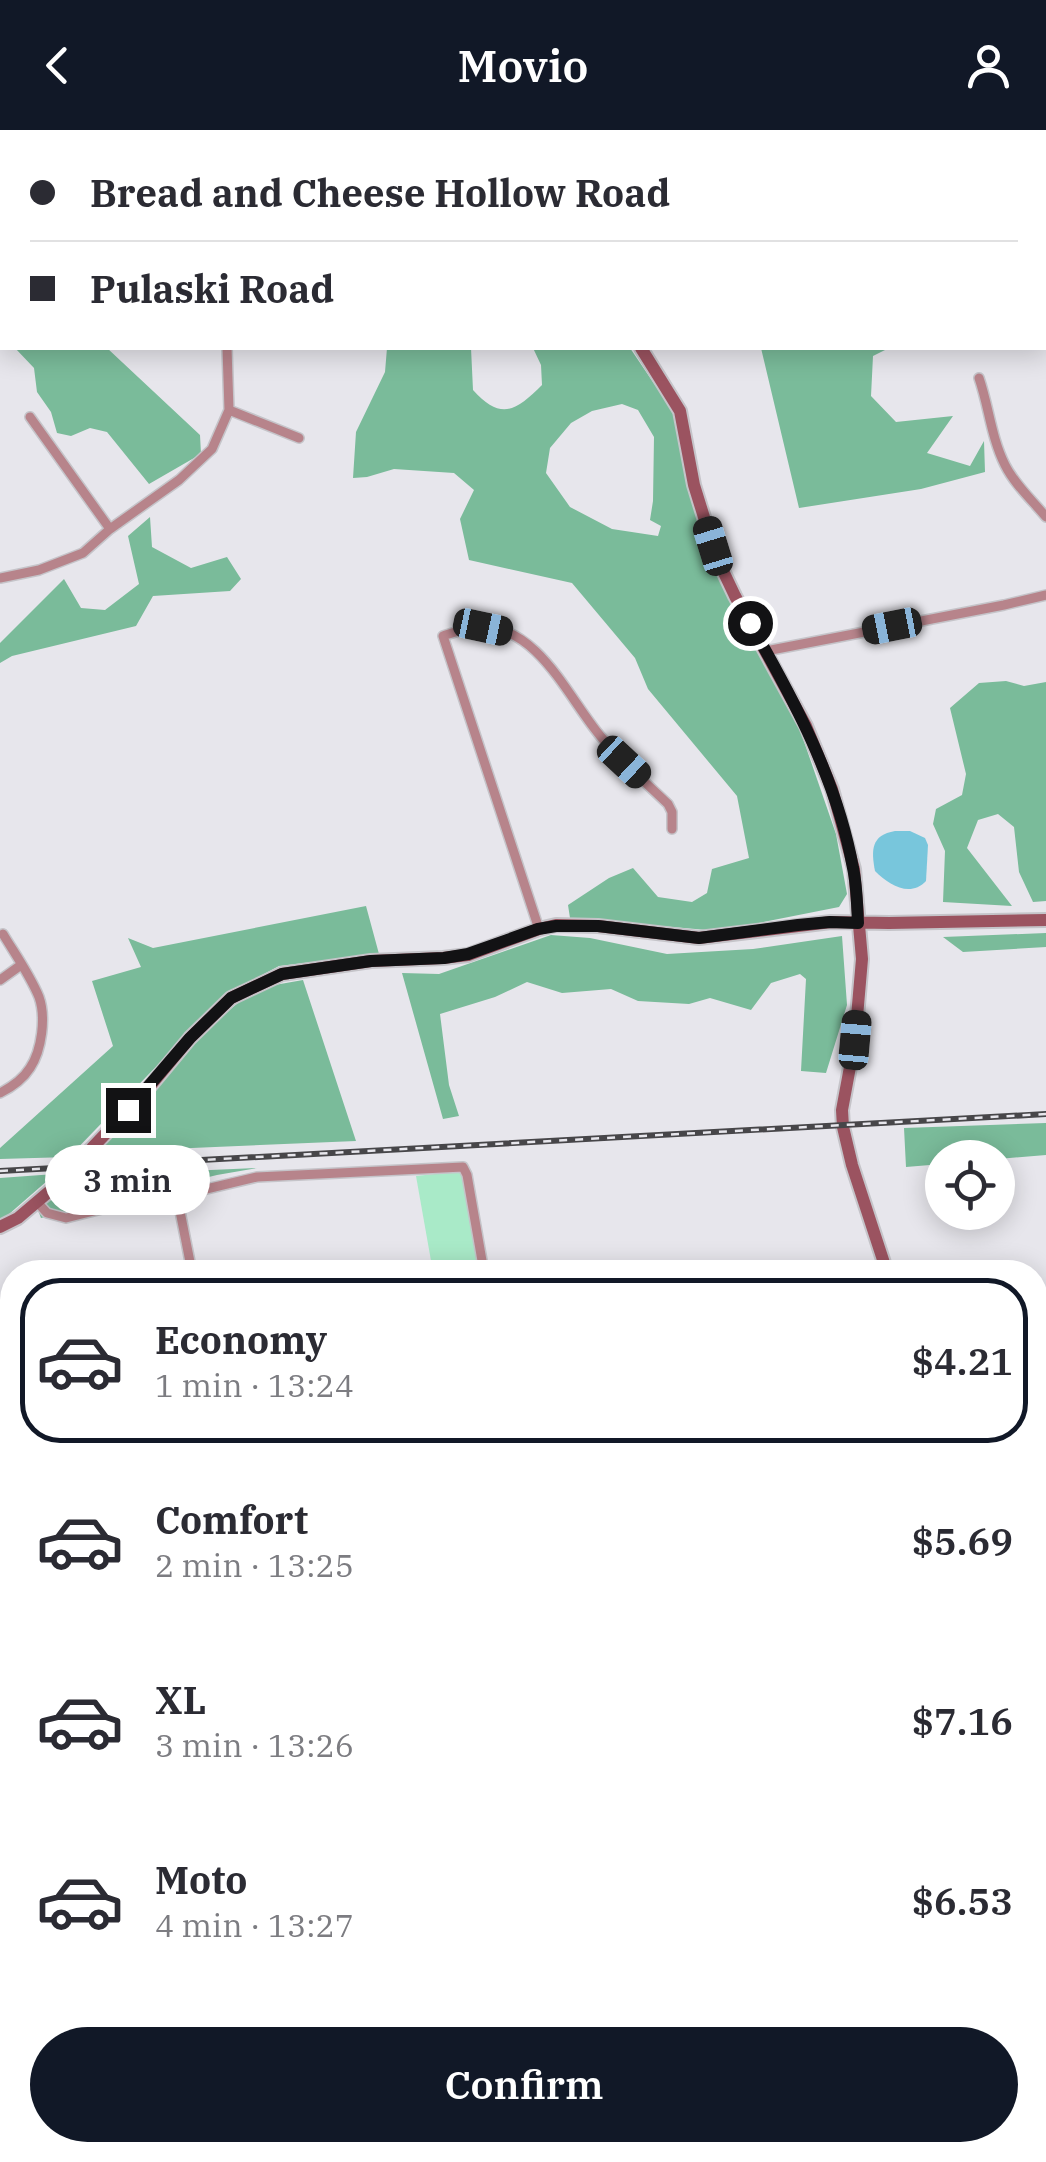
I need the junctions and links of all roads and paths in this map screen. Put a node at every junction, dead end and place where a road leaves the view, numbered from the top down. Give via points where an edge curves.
1 (227, 350) edge
2 (643, 350) edge
3 (979, 378) dead end
4 (229, 410) junction
5 (30, 417) dead end
6 (300, 438) dead end
7 (1046, 517) edge
8 (110, 530) junction
9 (0, 578) edge
10 (1046, 595) edge
11 (766, 650) junction
12 (672, 829) dead end
13 (1046, 920) edge
14 (858, 923) junction
15 (538, 929) junction
16 (3, 934) dead end
17 (21, 965) junction
18 (0, 980) edge
19 (0, 1094) edge
20 (177, 1196) junction
21 (38, 1203) junction
22 (0, 1227) edge
23 (190, 1260) edge
24 (482, 1260) edge
25 (883, 1260) edge

1 - 4 street
2 - 11 main road via 680,411 716,556
3 - 7 street via 1006,468
4 - 6 street
4 - 8 street via 212,449
5 - 8 street
8 - 9 street via 65,562
10 - 11 street
11 - 14 main road via 832,789 854,869
12 - 15 street via 668,804 602,739 527,641 483,627 443,636
13 - 14 main road
14 - 15 main road via 699,938 598,926
14 - 25 main road via 862,959 842,1110
15 - 21 main road, bridge via 468,954 282,974 231,998
16 - 17 street
17 - 18 street
17 - 19 street via 40,1000 40,1044 31,1067
20 - 21 street via 170,1192 66,1218
20 - 23 street
20 - 24 street via 256,1176 463,1167
21 - 22 main road

